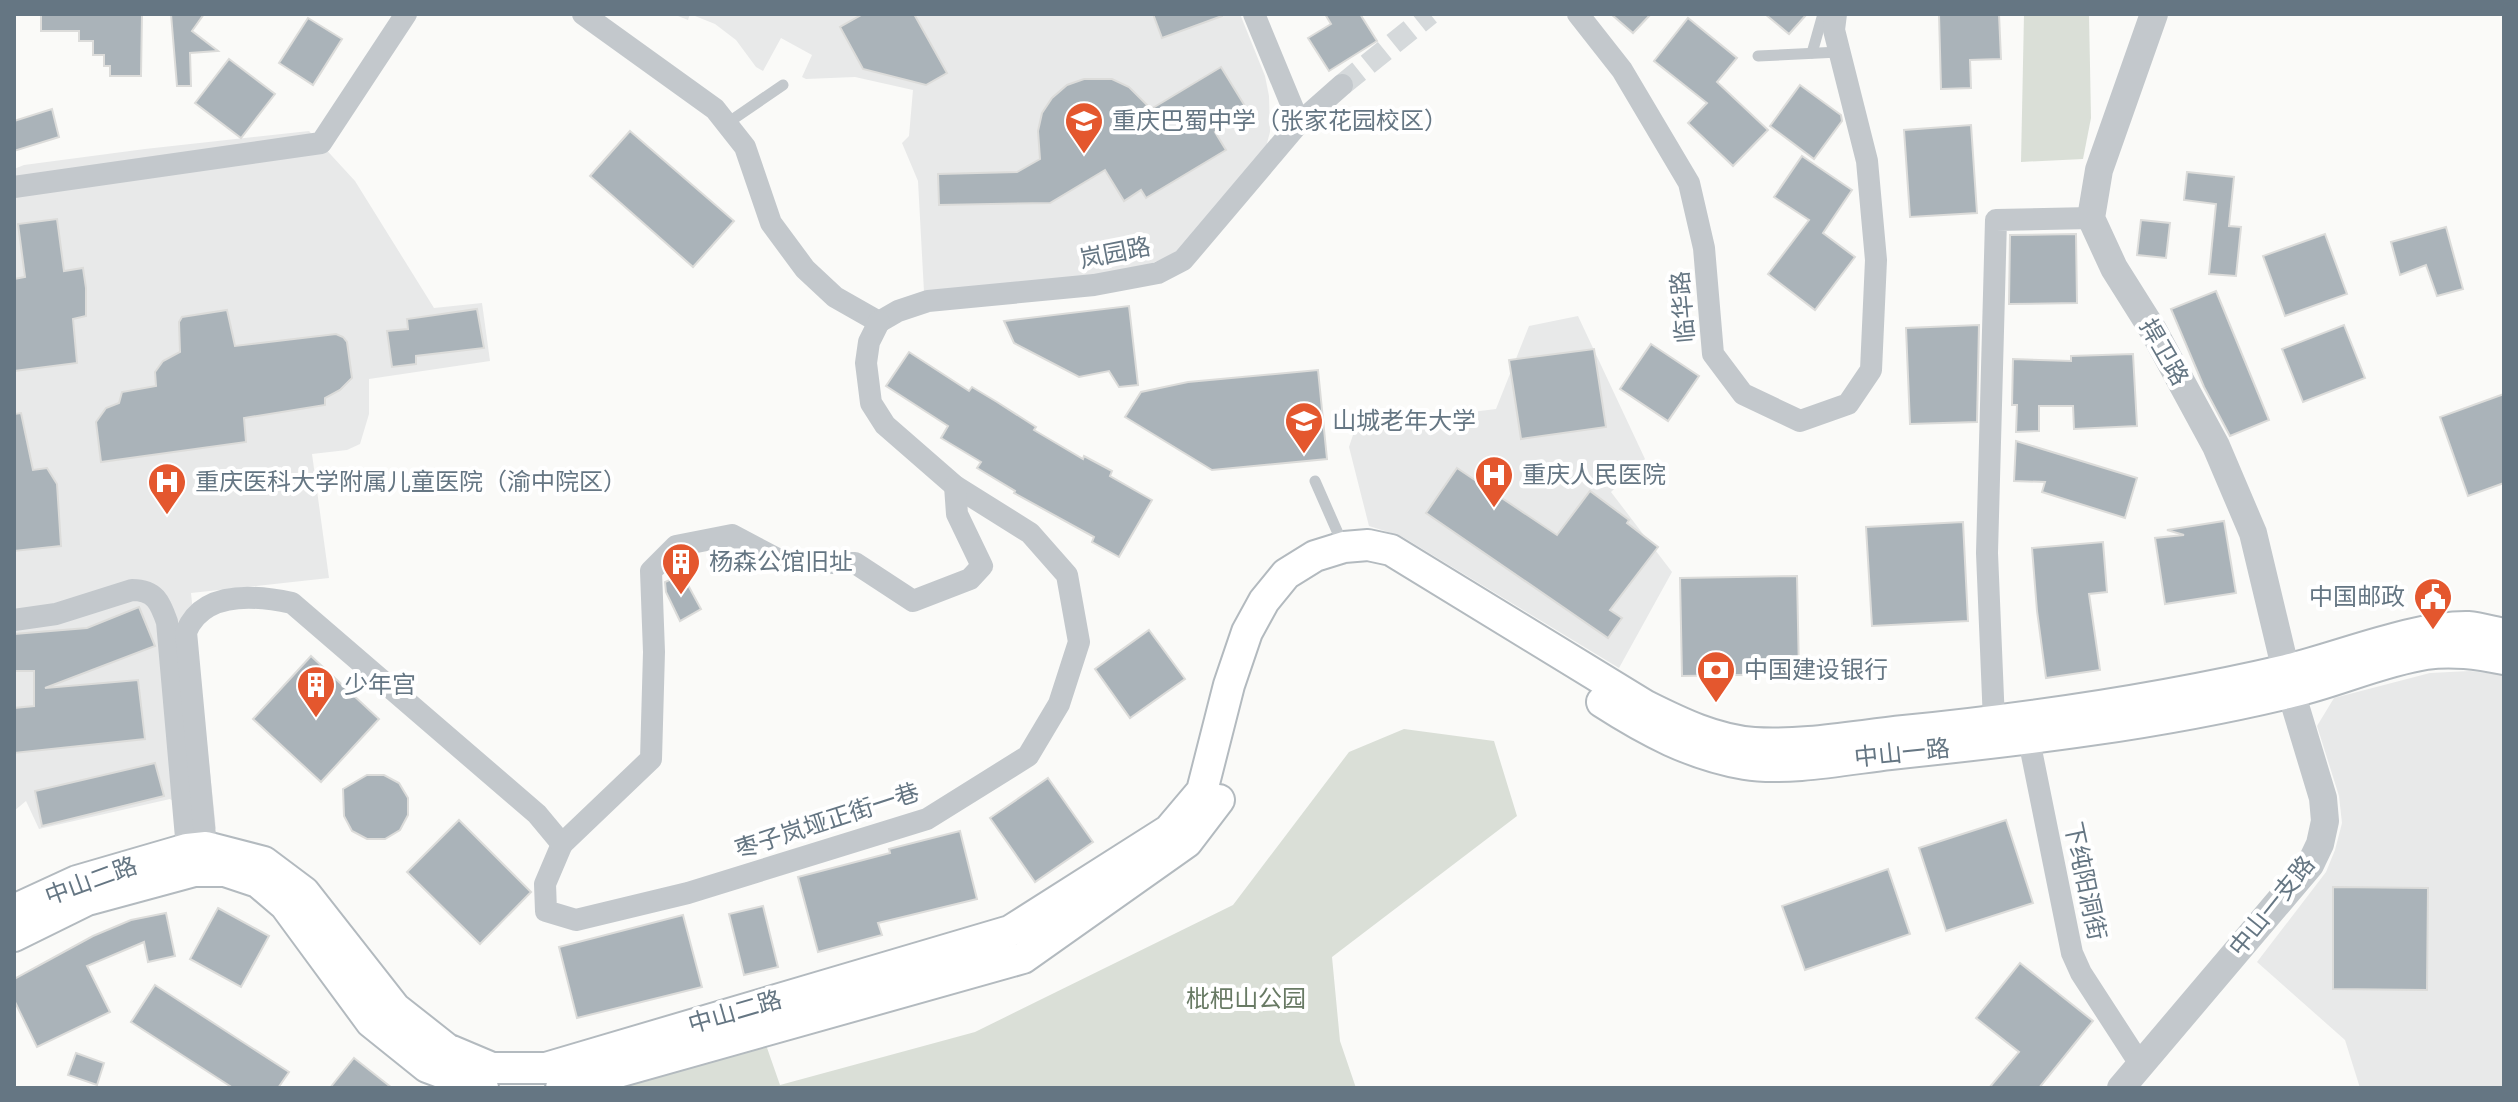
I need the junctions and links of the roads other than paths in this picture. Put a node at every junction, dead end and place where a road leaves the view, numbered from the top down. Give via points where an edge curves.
1 (406, 14) edge
2 (583, 14) edge
3 (1254, 14) edge
4 (1578, 14) edge
5 (1823, 14) edge
6 (1836, 14) edge
7 (2154, 14) edge
8 (1839, 52) junction
9 (1812, 53) junction
10 (1758, 56) dead end
11 (783, 85) dead end
12 (1342, 85) tunnel mouth
13 (1299, 123) junction
14 (726, 124) junction
15 (14, 187) edge
16 (2091, 218) junction
17 (879, 322) junction
18 (1315, 481) dead end
19 (955, 486) junction
20 (1344, 556) junction
21 (14, 620) edge
22 (2504, 634) edge
23 (2504, 659) edge
24 (2288, 681) junction
25 (1994, 722) junction
26 (2029, 740) junction
27 (562, 844) junction
28 (196, 848) junction
29 (14, 910) edge
30 (14, 936) edge
31 (2140, 1064) junction
32 (483, 1088) edge
33 (561, 1088) edge
34 (2121, 1088) edge

1 - 15 street via 321,143
2 - 14 street via 715,109
3 - 13 street
4 - 8 street, 临华路 via 1622,70 1689,183 1704,248 1713,354 1743,394 1800,421 1848,404 1871,370 1876,260 1867,161
5 - 9 lane
6 - 8 street, 临华路
7 - 16 street via 2099,170
8 - 9 lane
9 - 10 lane
11 - 14 lane
12 - 13 street, 岚园路
13 - 17 street, 岚园路 via 1183,260 1170,268 1094,285 928,301
14 - 17 street via 745,147 771,223 805,269 835,297
16 - 24 street, 捍卫路 via 2235,489 2253,533
16 - 25 street via 1996,220 1987,553
17 - 19 street, 枣子岚垭正街一巷 via 866,363 871,403 885,425
18 - 20 lane
19 - 27 street via 957,514 982,566 970,579 913,601 855,563 785,563 732,535 676,546 651,571 651,759
19 - 27 street, 枣子岚垭正街一巷 via 1030,533 1067,575 1079,642 1059,704 1028,756 927,819 688,893 576,920 546,911 545,884
20 - 25 main road, 中山一路 via 1368,545 1391,550 1646,706 1709,734 1752,743 1792,743
20 - 26 main road, 中山一路 via 1393,568 1637,725 1710,757 1749,765 1794,764
20 - 28 main road, 中山二路 via 1315,556 1286,574 1255,615 1229,685 1202,791 1169,830 1010,931 546,1068 492,1068 447,1049 395,1008 304,892 264,862
20 - 33 main road, 中山二路 via 1287,596 1261,637 1221,797 1187,842 1023,958
21 - 28 street via 56,614 132,590 145,590 160,601
22 - 24 main road, 中山一路 via 2469,627 2425,632
23 - 24 main road, 中山一路 via 2470,652 2426,654
24 - 25 main road, 中山一路
24 - 26 main road, 中山一路 via 2095,730
24 - 31 street, 中山一支路 via 2323,798 2320,844 2310,865
26 - 31 street, 下纯阳洞街 via 2072,953
27 - 28 street via 537,814 292,603 262,596 220,600 200,611 186,632
28 - 29 main road, 中山二路 via 77,881
30 - 32 main road, 中山二路 via 87,900 194,871 225,871 258,882 285,905 371,1022 427,1067
31 - 34 street, 中山一支路

